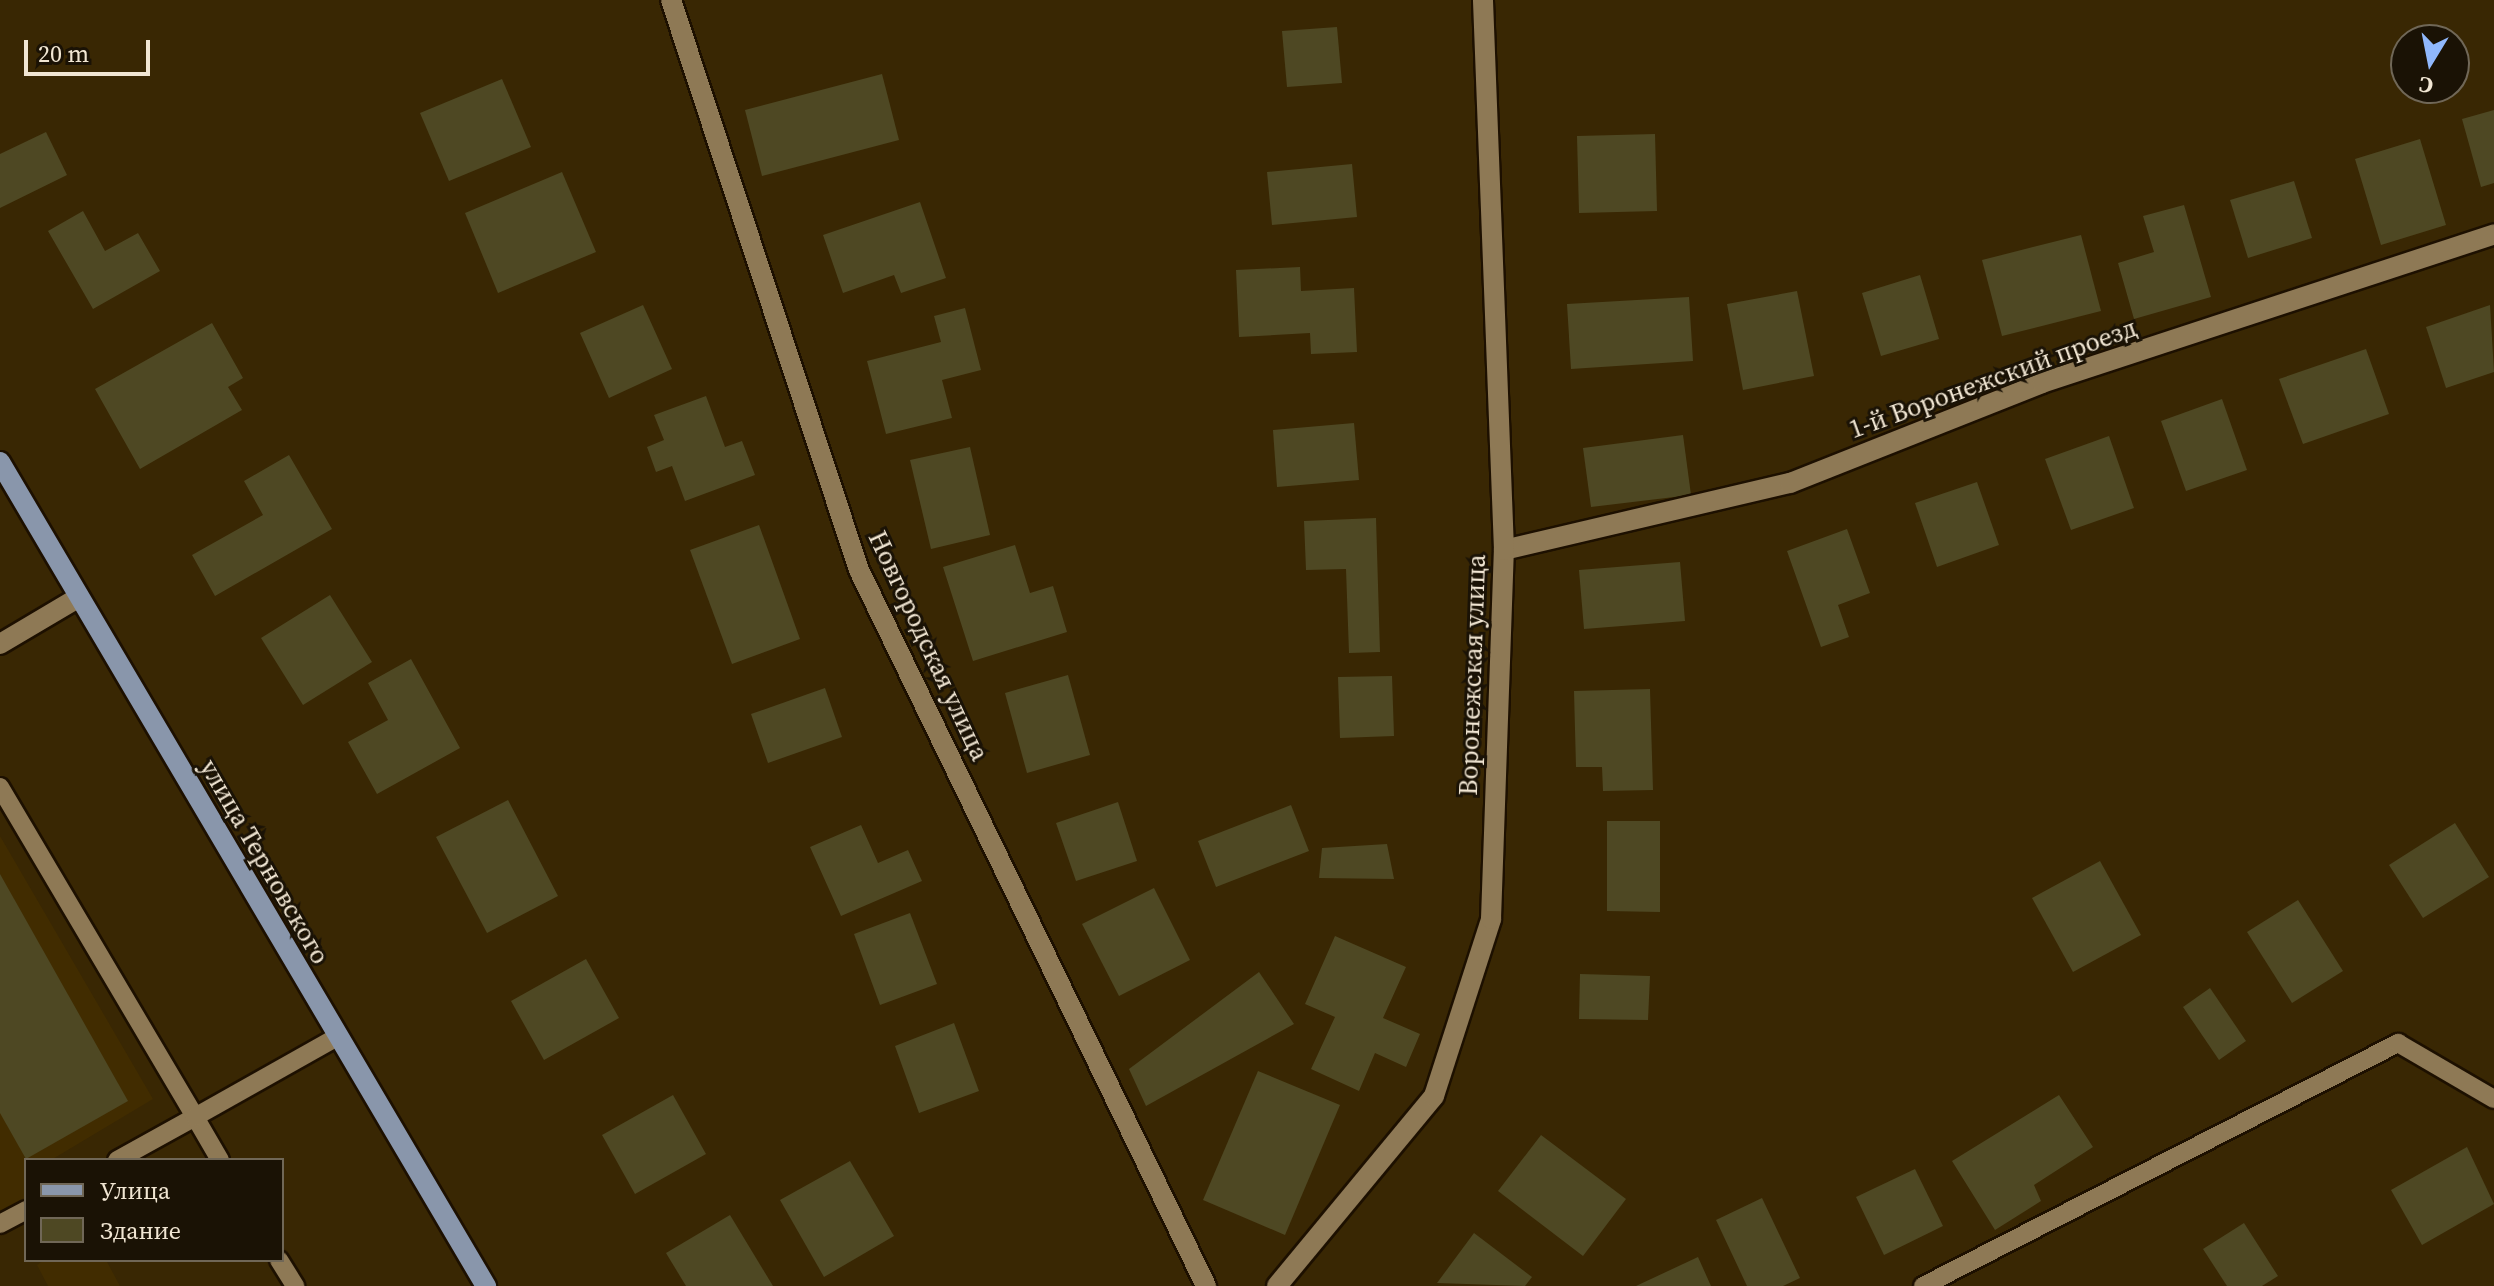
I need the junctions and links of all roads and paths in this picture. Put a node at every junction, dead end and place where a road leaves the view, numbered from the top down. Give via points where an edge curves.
1 (671, 0) edge
2 (1483, 0) edge
3 (2494, 234) edge
4 (0, 462) edge
5 (1504, 550) junction
6 (79, 597) junction
7 (0, 644) edge
8 (0, 787) edge
9 (337, 1037) junction
10 (2494, 1099) edge
11 (195, 1117) junction
12 (121, 1158) edge
13 (219, 1158) edge
14 (24, 1211) edge
15 (1, 1221) edge
16 (280, 1262) edge
17 (295, 1286) edge
18 (486, 1286) edge
19 (1206, 1286) edge
20 (1277, 1286) edge
21 (1923, 1286) edge

1 - 19 street, Новгородская улица via 859,570
2 - 5 street, Воронежская улица
3 - 5 street, 1-й Воронежский проезд via 2042,383 1790,483
4 - 6 main road, улица Терновского
5 - 20 street, Воронежская улица via 1491,919 1434,1096
6 - 7 street
6 - 9 main road, улица Терновского
8 - 11 lane
9 - 11 lane
9 - 18 main road, улица Терновского
10 - 21 lane via 2398,1043
11 - 12 lane
11 - 13 lane
14 - 15 lane
16 - 17 lane

